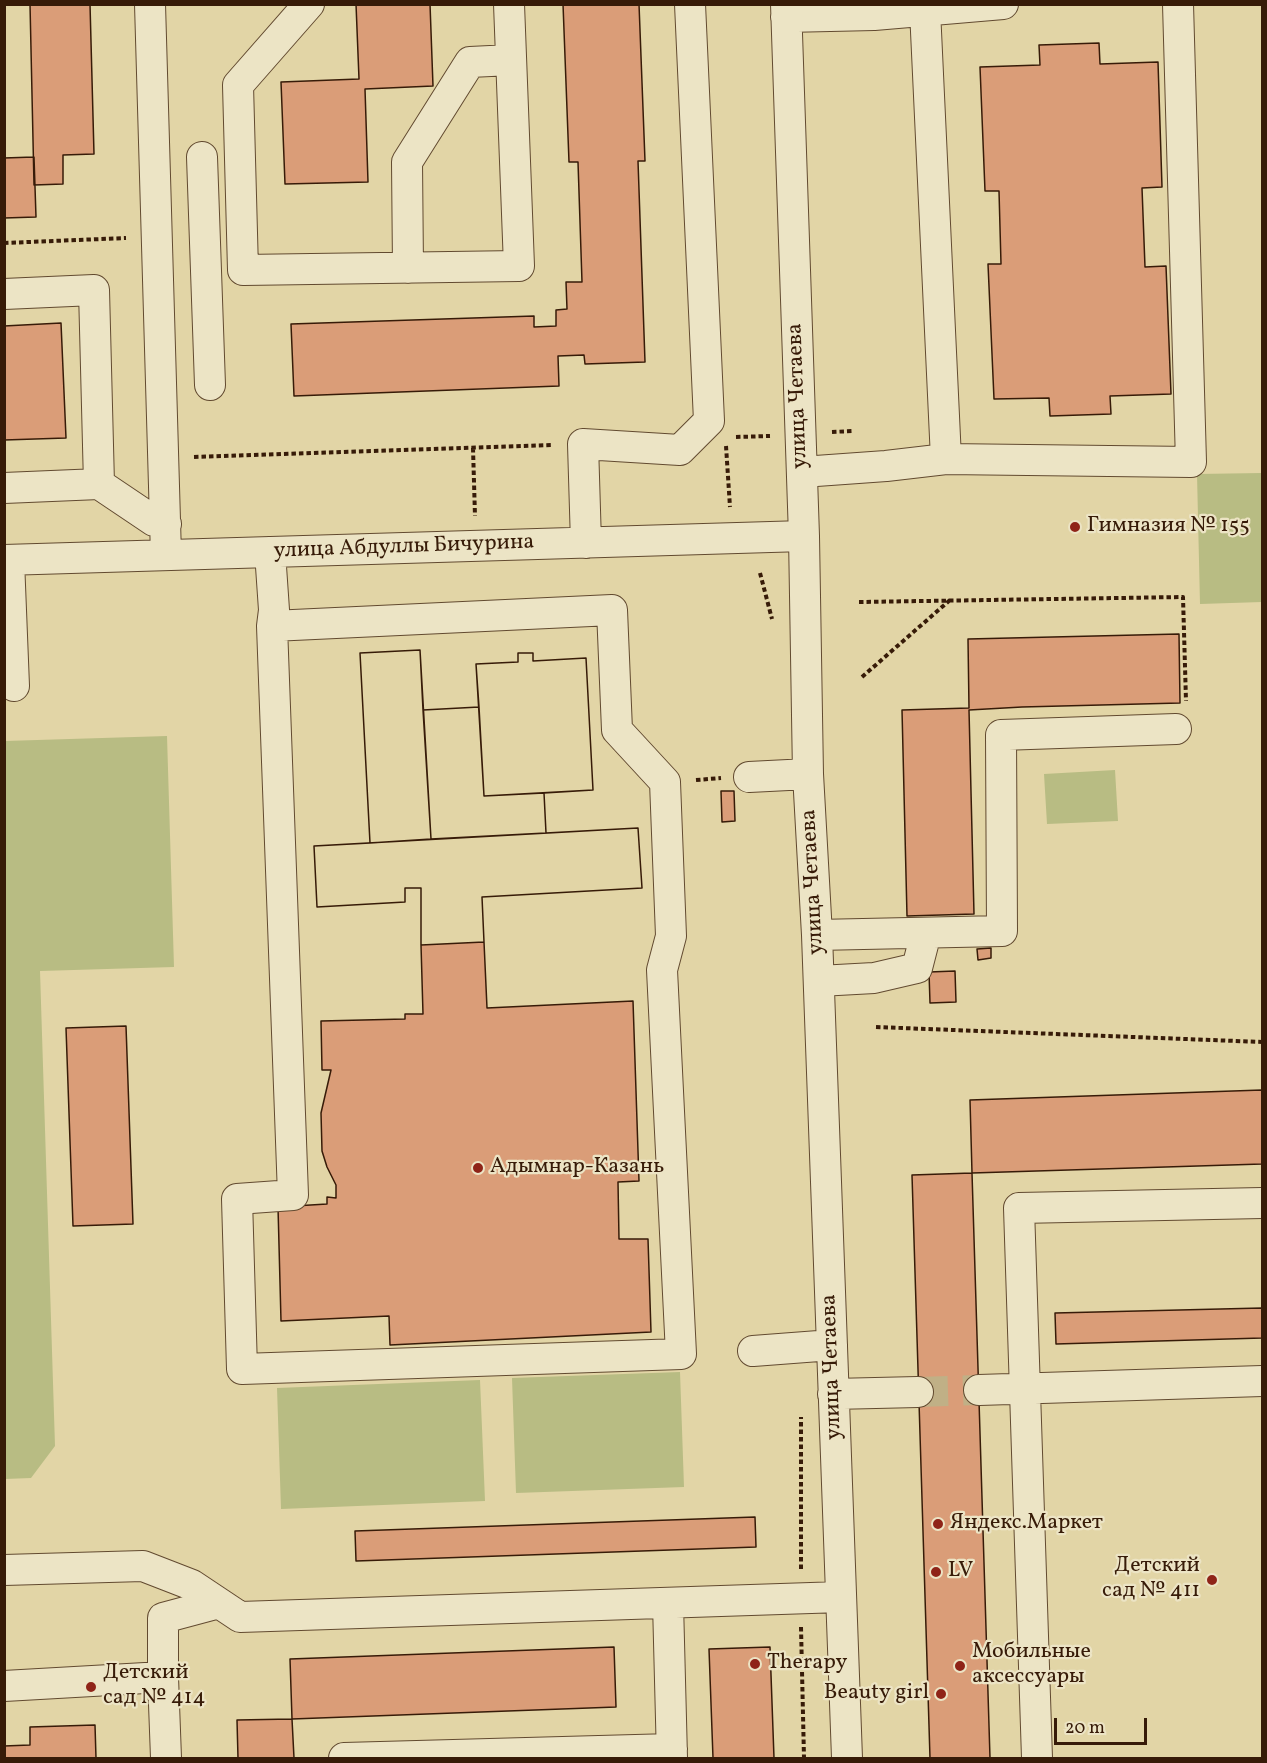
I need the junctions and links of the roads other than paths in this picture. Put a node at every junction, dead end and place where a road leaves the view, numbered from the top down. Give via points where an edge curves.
1 (150, 4) edge
2 (309, 4) edge
3 (509, 4) edge
4 (690, 4) edge
5 (1003, 4) edge
6 (1178, 4) edge
7 (925, 10) junction
8 (786, 11) edge
9 (511, 60) junction
10 (202, 157) dead end
11 (408, 268) junction
12 (243, 270) junction
13 (206, 271) junction
14 (4, 294) edge
15 (210, 385) dead end
16 (946, 459) junction
17 (802, 472) junction
18 (99, 483) junction
19 (4, 488) edge
20 (166, 524) junction
21 (804, 536) junction
22 (586, 543) junction
23 (270, 552) junction
24 (166, 555) junction
25 (7, 560) edge
26 (272, 626) junction
27 (14, 686) dead end
28 (1181, 716) road end
29 (808, 774) junction
30 (749, 777) road end
31 (926, 933) junction
32 (818, 936) junction
33 (819, 981) junction
34 (1263, 1203) edge
35 (832, 1345) junction
36 (753, 1351) dead end
37 (1263, 1381) edge
38 (1024, 1389) junction
39 (979, 1390) tunnel mouth
40 (918, 1392) tunnel mouth
41 (833, 1394) junction
42 (4, 1570) edge
43 (841, 1597) junction
44 (219, 1603) junction
45 (668, 1603) junction
46 (163, 1677) junction
47 (4, 1686) edge
48 (672, 1754) edge
49 (166, 1758) edge
50 (344, 1758) edge
51 (847, 1758) edge
52 (1036, 1758) edge

1 - 20 street
2 - 12 street via 238,85
3 - 9 street
4 - 22 street via 709,421 680,450 583,444
5 - 7 street
6 - 16 street via 1191,462
7 - 8 street via 874,15
7 - 16 street
8 - 17 street, улица Четаева
9 - 11 street via 470,62 407,162
9 - 11 street via 519,266
10 - 13 street
11 - 12 street
12 - 13 street
13 - 15 street
14 - 18 street via 94,290
16 - 17 street
17 - 21 street, улица Четаева
18 - 19 street
18 - 20 street via 154,521
20 - 24 street
21 - 22 street, улица Абдуллы Бичурина
21 - 29 street, улица Четаева
22 - 23 street, улица Абдуллы Бичурина
23 - 24 street, улица Абдуллы Бичурина
23 - 26 street
24 - 25 street, улица Абдуллы Бичурина
25 - 27 street
26 - 26 street via 293,1195 237,1199 242,1369 681,1354 662,970 671,936 665,782 618,730 612,610
28 - 31 street via 1001,735 1002,930
29 - 30 street
29 - 32 street, улица Четаева
31 - 32 street
31 - 33 street via 916,968 874,978
32 - 33 street, улица Четаева
33 - 35 street, улица Четаева
34 - 38 street via 1019,1209
35 - 36 street
35 - 41 street, улица Четаева
37 - 38 street
38 - 39 street
38 - 52 street
40 - 41 street
41 - 43 street, улица Четаева
42 - 44 street via 142,1566 192,1585
43 - 45 street
43 - 51 street, улица Четаева
44 - 45 street via 240,1617
44 - 46 street via 163,1618
45 - 48 street
46 - 47 street
46 - 49 street
48 - 50 street

